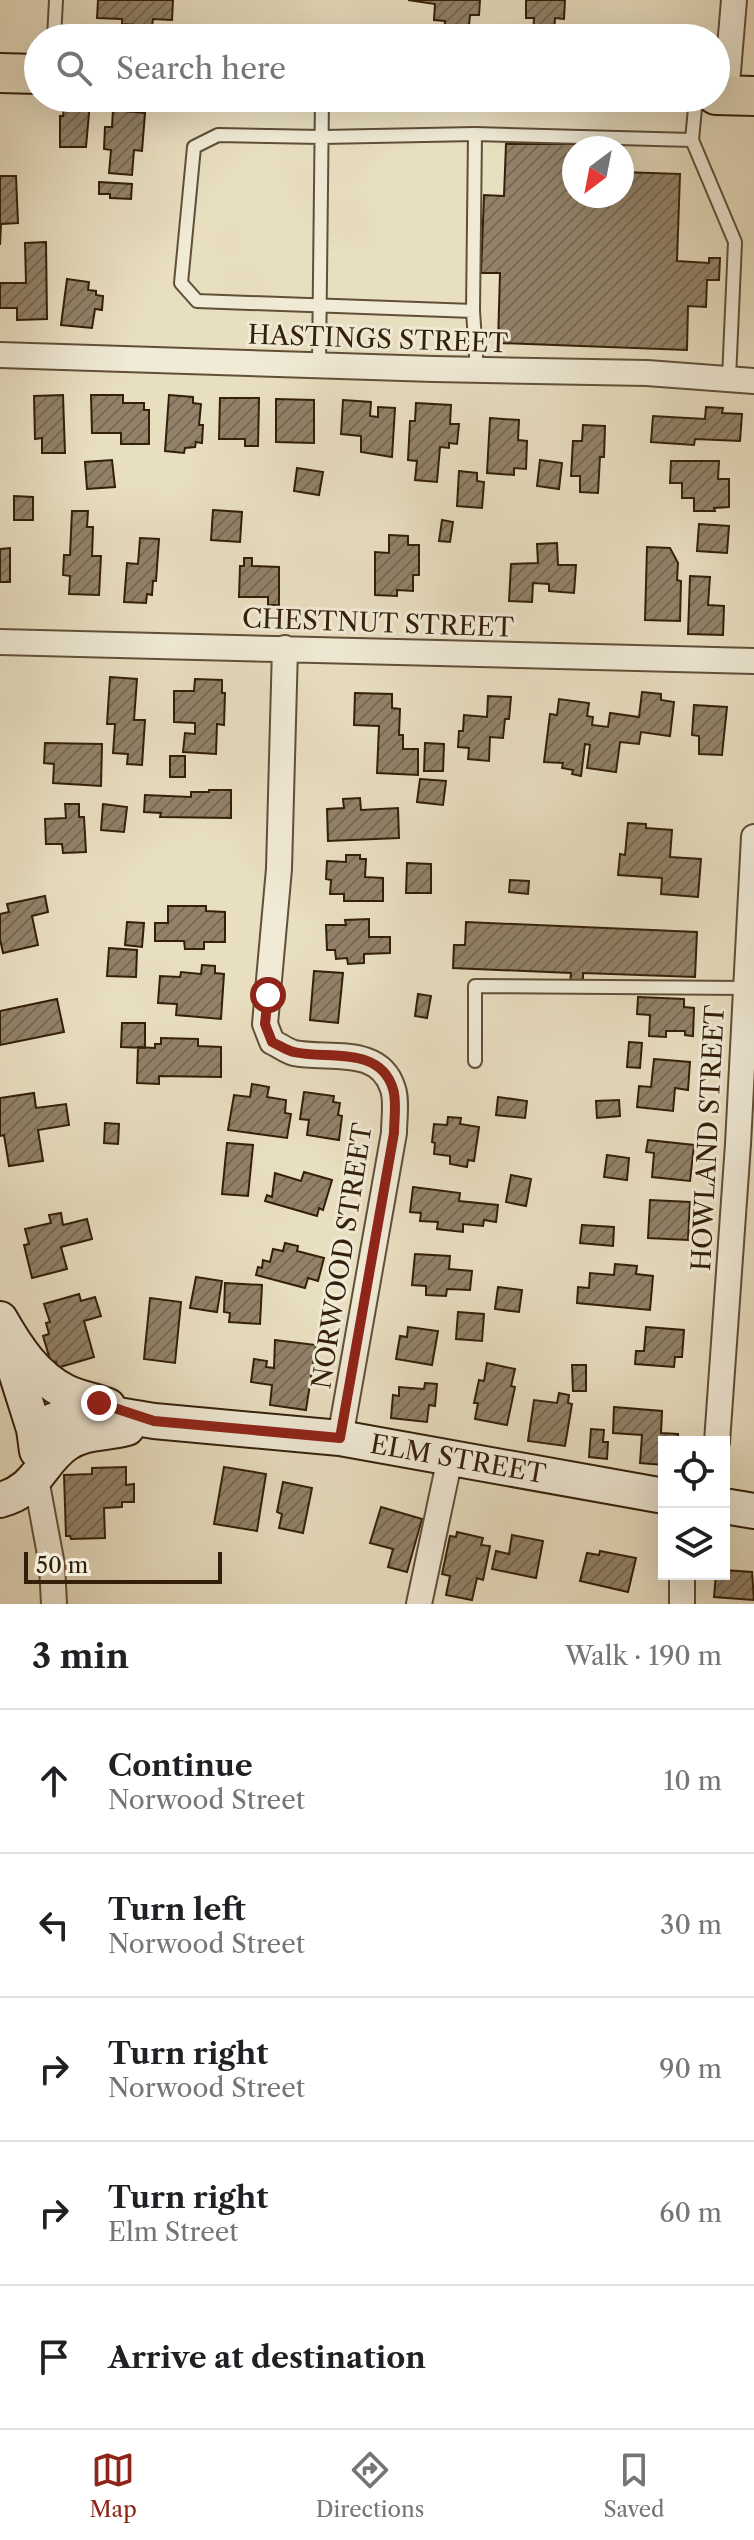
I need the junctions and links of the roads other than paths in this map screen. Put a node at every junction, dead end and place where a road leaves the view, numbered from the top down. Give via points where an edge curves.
1 (56, 0) edge
2 (734, 0) edge
3 (55, 24) edge
4 (730, 35) edge
5 (0, 73) edge
6 (24, 74) edge
7 (322, 112) edge
8 (712, 112) edge
9 (475, 134) junction
10 (322, 137) junction
11 (692, 140) junction
12 (319, 306) junction
13 (473, 311) junction
14 (0, 355) edge
15 (319, 365) junction
16 (477, 370) junction
17 (729, 379) junction
18 (754, 381) edge
19 (0, 642) edge
20 (285, 648) junction
21 (754, 661) edge
22 (754, 837) edge
23 (746, 988) junction
24 (475, 1061) dead end
25 (0, 1320) edge
26 (154, 1421) junction
27 (34, 1429) junction
28 (717, 1436) edge
29 (340, 1438) junction
30 (450, 1458) junction
31 (36, 1479) junction
32 (658, 1495) edge
33 (0, 1500) edge
34 (730, 1507) edge
35 (754, 1511) edge
36 (682, 1580) edge
37 (54, 1604) edge
38 (419, 1604) edge
39 (682, 1604) edge

1 - 3 lane
2 - 4 street
5 - 6 main road
7 - 10 lane
8 - 11 lane
9 - 10 lane
9 - 11 lane
9 - 13 lane
10 - 12 lane
10 - 12 lane via 218,135 194,147 181,283 197,301
11 - 17 lane via 735,242
12 - 13 lane
12 - 15 lane
13 - 16 lane
14 - 15 street, HASTINGS STREET
15 - 16 street, HASTINGS STREET
16 - 17 street, HASTINGS STREET
17 - 18 street, HASTINGS STREET
19 - 20 street, CHESTNUT STREET
20 - 21 street, CHESTNUT STREET
20 - 29 street, NORWOOD STREET via 279,869 265,1024 272,1042 293,1052 372,1062 393,1089 394,1133
22 - 23 street, HOWLAND STREET
23 - 24 lane via 475,986
23 - 28 street, HOWLAND STREET
25 - 26 street, ELM STREET via 20,1353 66,1392
25 - 27 street
26 - 27 street, ELM STREET via 74,1412
26 - 29 street, ELM STREET
26 - 31 street, ELM STREET via 67,1443
27 - 31 street
29 - 30 street, ELM STREET
30 - 32 street, ELM STREET
30 - 38 street
31 - 33 street, ELM STREET
31 - 37 street
34 - 35 street
36 - 39 street

